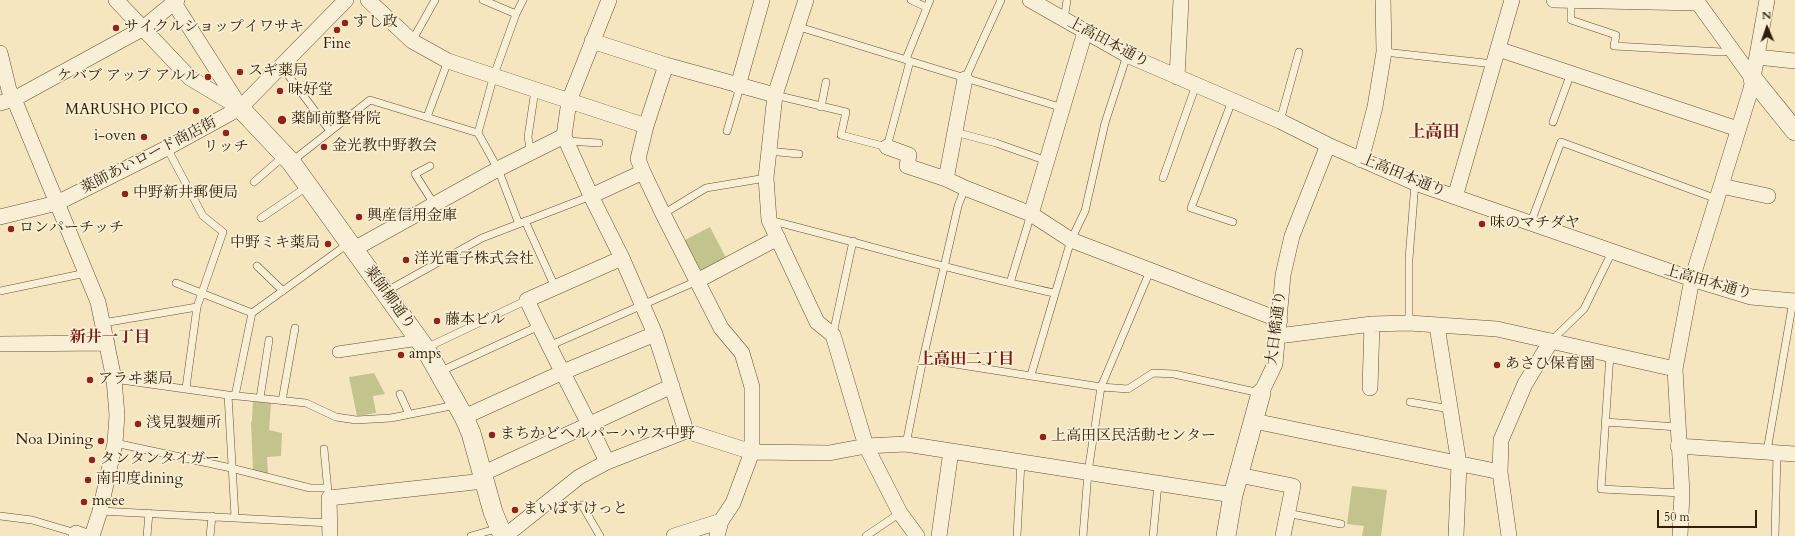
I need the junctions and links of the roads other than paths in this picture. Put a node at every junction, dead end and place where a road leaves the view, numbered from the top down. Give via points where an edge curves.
1 (116, 0) edge
2 (346, 0) edge
3 (368, 0) edge
4 (435, 0) edge
5 (483, 0) edge
6 (524, 0) edge
7 (609, 0) edge
8 (762, 0) edge
9 (806, 0) edge
10 (911, 0) edge
11 (930, 0) edge
12 (1001, 0) edge
13 (1030, 0) edge
14 (1067, 0) edge
15 (1181, 0) edge
16 (1383, 0) edge
17 (1512, 0) edge
18 (1554, 0) edge
19 (1571, 0) edge
20 (1767, 0) edge
21 (174, 1) edge
22 (1697, 2) edge
23 (926, 7) junction
24 (516, 14) junction
25 (1064, 20) junction
26 (796, 26) junction
27 (142, 29) junction
28 (1085, 32) junction
29 (592, 41) junction
30 (412, 42) junction
31 (1498, 49) junction
32 (1732, 51) junction
33 (1299, 52) dead end
34 (1384, 52) junction
35 (0, 53) edge
36 (1127, 55) junction
37 (1757, 57) junction
38 (908, 60) junction
39 (448, 61) junction
40 (1795, 61) edge
41 (1494, 64) junction
42 (666, 65) junction
43 (282, 67) junction
44 (1571, 73) junction
45 (494, 75) junction
46 (1177, 77) junction
47 (1753, 78) junction
48 (965, 79) junction
49 (826, 82) dead end
50 (1196, 85) junction
51 (739, 86) junction
52 (535, 90) junction
53 (775, 95) junction
54 (7, 101) edge
55 (569, 101) junction
56 (1232, 101) junction
57 (821, 107) junction
58 (240, 108) junction
59 (1063, 108) junction
60 (427, 117) junction
61 (1280, 121) junction
62 (1553, 122) dead end
63 (646, 126) junction
64 (1738, 129) junction
65 (330, 131) junction
66 (1795, 131) edge
67 (727, 132) dead end
68 (955, 132) junction
69 (478, 133) junction
70 (565, 139) junction
71 (599, 144) dead end
72 (1328, 145) junction
73 (887, 147) junction
74 (167, 148) junction
75 (768, 151) junction
76 (531, 153) junction
77 (800, 154) dead end
78 (288, 158) junction
79 (1361, 160) junction
80 (1047, 161) junction
81 (430, 166) dead end
82 (498, 169) junction
83 (643, 172) junction
84 (766, 178) junction
85 (1163, 178) dead end
86 (946, 179) junction
87 (254, 182) dead end
88 (1415, 183) junction
89 (308, 185) junction
90 (965, 188) junction
91 (1719, 192) junction
92 (590, 196) junction
93 (1768, 196) dead end
94 (1455, 197) junction
95 (57, 203) junction
96 (434, 204) junction
97 (663, 214) junction
98 (1031, 214) junction
99 (0, 216) edge
100 (261, 218) dead end
101 (769, 220) junction
102 (1233, 222) dead end
103 (1531, 222) junction
104 (522, 223) junction
105 (778, 238) junction
106 (1070, 240) junction
107 (853, 241) junction
108 (352, 246) junction
109 (1612, 252) junction
110 (622, 258) junction
111 (257, 266) dead end
112 (945, 268) junction
113 (1150, 271) junction
114 (86, 273) junction
115 (1692, 280) junction
116 (697, 281) junction
117 (176, 284) dead end
118 (1010, 284) junction
119 (555, 287) junction
120 (283, 291) junction
121 (0, 292) edge
122 (201, 292) junction
123 (384, 292) junction
124 (1054, 293) junction
125 (527, 300) junction
126 (1794, 301) edge
127 (197, 306) junction
128 (643, 306) junction
129 (252, 313) junction
130 (1280, 320) junction
131 (103, 323) junction
132 (1409, 323) junction
133 (1372, 324) junction
134 (539, 326) junction
135 (1437, 326) junction
136 (295, 328) dead end
137 (655, 334) junction
138 (833, 335) junction
139 (1278, 336) junction
140 (269, 340) dead end
141 (1551, 341) junction
142 (0, 344) edge
143 (107, 344) junction
144 (422, 344) junction
145 (548, 347) junction
146 (338, 352) dead end
147 (1610, 354) junction
148 (923, 359) junction
149 (1675, 369) junction
150 (439, 372) junction
151 (564, 372) junction
152 (1031, 375) junction
153 (114, 379) junction
154 (672, 386) junction
155 (1101, 387) junction
156 (186, 388) junction
157 (1370, 388) dead end
158 (400, 394) dead end
159 (1261, 394) junction
160 (228, 395) junction
161 (236, 396) junction
162 (260, 398) junction
163 (282, 400) junction
164 (1410, 402) dead end
165 (1450, 409) junction
166 (460, 411) junction
167 (409, 414) junction
168 (1254, 421) junction
169 (1605, 422) junction
170 (589, 424) junction
171 (1678, 427) junction
172 (686, 431) junction
173 (115, 443) junction
174 (906, 444) junction
175 (866, 446) junction
176 (1678, 446) junction
177 (324, 449) dead end
178 (951, 451) junction
179 (1772, 451) junction
180 (752, 452) junction
181 (1795, 454) edge
182 (607, 462) junction
183 (1021, 462) junction
184 (1460, 464) junction
185 (231, 468) junction
186 (1088, 472) junction
187 (1500, 472) junction
188 (1239, 474) junction
189 (483, 477) junction
190 (1158, 484) junction
191 (328, 493) junction
192 (1682, 493) junction
193 (1233, 495) junction
194 (582, 505) dead end
195 (100, 511) junction
196 (148, 513) junction
197 (900, 513) junction
198 (1287, 513) junction
199 (0, 516) edge
200 (212, 516) junction
201 (235, 517) junction
202 (721, 521) junction
203 (1341, 524) dead end
204 (330, 530) edge
205 (502, 533) edge
206 (80, 535) edge
207 (1230, 535) edge
208 (92, 536) edge
209 (147, 536) edge
210 (210, 536) edge
211 (471, 536) edge
212 (600, 536) edge
213 (674, 536) edge
214 (717, 536) edge
215 (866, 536) edge
216 (917, 536) edge
217 (939, 536) edge
218 (1017, 536) edge
219 (1083, 536) edge
220 (1153, 536) edge
221 (1283, 536) edge
222 (1456, 536) edge
223 (1510, 536) edge
224 (1680, 536) edge
225 (1775, 536) edge

1 - 27 street
2 - 43 street, 薬師あいロード商店街
3 - 30 street
4 - 30 lane
5 - 24 lane
6 - 24 lane
7 - 29 street
8 - 51 street
9 - 26 street
10 - 23 lane
11 - 23 lane
12 - 48 lane
13 - 25 street, 上高田本通り
14 - 25 lane
15 - 46 street
16 - 34 street
17 - 31 street
18 - 19 street
19 - 22 street
19 - 32 lane via 1571,20 1616,35 1614,46
20 - 37 street
21 - 27 street
21 - 58 street
22 - 32 street
23 - 38 lane
24 - 45 lane
25 - 28 street, 上高田本通り
26 - 38 lane
26 - 53 street
27 - 54 street
27 - 58 street via 190,78
28 - 36 street, 上高田本通り
28 - 59 street
29 - 42 street
29 - 55 street
30 - 39 street
31 - 41 street
31 - 44 street
32 - 47 street
33 - 61 lane
34 - 41 lane
34 - 79 street via 1375,107
35 - 54 street via 9,90
36 - 46 street, 上高田本通り
36 - 106 lane via 1105,123 1085,211
37 - 40 street
37 - 47 street
38 - 48 lane
38 - 73 lane
39 - 45 street
39 - 60 lane
41 - 94 street
42 - 51 street
42 - 63 street
43 - 58 street, 薬師あいロード商店街
43 - 65 lane
44 - 62 lane
44 - 64 street
45 - 52 street
45 - 69 lane
46 - 50 street, 上高田本通り
47 - 64 street
47 - 66 street
48 - 59 lane
48 - 68 street
49 - 57 lane
50 - 56 street, 上高田本通り
50 - 85 lane
51 - 53 street
51 - 67 lane
52 - 55 street
52 - 76 lane via 528,137
53 - 57 lane
53 - 75 street
54 - 95 street
55 - 63 street
55 - 70 street
56 - 61 street, 上高田本通り
56 - 102 lane via 1192,208
57 - 73 lane via 846,112 841,135
58 - 74 street, 薬師あいロード商店街
58 - 78 street, 薬師柳通り
59 - 80 street
60 - 65 lane via 370,100
60 - 69 lane
61 - 72 street, 上高田本通り
63 - 83 street via 638,159
64 - 91 street
65 - 78 lane
68 - 80 lane
68 - 86 street
69 - 82 lane
70 - 71 lane
70 - 76 street
70 - 92 street
72 - 79 street, 上高田本通り
72 - 130 street, 大日橋通り via 1292,236 1283,275
73 - 86 street via 909,155 907,166
74 - 95 street, 薬師あいロード商店街
74 - 122 lane via 203,216 222,232
75 - 77 lane
75 - 84 street
76 - 82 street
78 - 87 lane
78 - 89 street, 薬師柳通り
79 - 88 street, 上高田本通り
80 - 98 street
81 - 96 lane via 414,174
82 - 96 street
82 - 104 lane
83 - 92 street
83 - 97 street
84 - 97 lane via 706,188
84 - 101 street
86 - 90 street
88 - 94 street, 上高田本通り
88 - 132 lane via 1409,259
89 - 100 lane
89 - 108 street, 薬師柳通り
90 - 98 street
90 - 112 lane via 958,206
91 - 93 street
91 - 103 lane via 1561,142
91 - 115 street
92 - 104 lane
92 - 110 street
94 - 103 street, 上高田本通り
95 - 99 street, 薬師あいロード商店街
95 - 114 street
96 - 108 street
97 - 116 street
98 - 106 street
98 - 118 lane
101 - 105 street
101 - 107 lane
103 - 109 street, 上高田本通り
104 - 119 lane
104 - 123 lane via 482,238
105 - 116 street
105 - 138 street via 817,322
106 - 113 street
106 - 124 lane
107 - 112 lane
107 - 138 lane
108 - 120 lane
108 - 123 street, 薬師柳通り
109 - 115 street, 上高田本通り
109 - 141 lane via 1584,309
110 - 119 street
110 - 128 street
111 - 120 lane
112 - 118 lane
112 - 148 lane
113 - 130 street
113 - 155 lane
114 - 121 lane
114 - 131 street via 98,302
115 - 126 street, 上高田本通り via 1751,297
115 - 149 street
116 - 128 lane
116 - 180 street via 721,328 742,353 752,387
117 - 122 lane
118 - 124 lane
119 - 125 street
120 - 129 lane
122 - 127 lane
122 - 129 lane
123 - 144 street, 薬師柳通り
124 - 152 lane
125 - 134 street
125 - 144 lane
126 - 179 lane
127 - 131 lane
127 - 156 lane
128 - 137 street
128 - 145 lane
129 - 161 lane
130 - 139 street, 大日橋通り
131 - 143 street
132 - 133 street
132 - 135 street
133 - 139 street
133 - 157 street
134 - 145 street
134 - 150 lane
135 - 141 street via 1497,328
135 - 165 street
136 - 163 lane
137 - 151 street
137 - 154 street
138 - 175 street
139 - 159 street, 大日橋通り via 1275,364
140 - 162 lane
141 - 147 street
141 - 187 street via 1525,384 1501,440
142 - 143 street
143 - 153 street
144 - 146 street
144 - 150 street, 薬師柳通り
145 - 151 street
147 - 149 street
147 - 169 lane
148 - 152 lane
148 - 174 lane
149 - 171 street
150 - 166 street, 薬師柳通り
151 - 166 street
151 - 170 street
152 - 155 lane
153 - 156 lane
153 - 173 street
154 - 170 street
154 - 172 street
155 - 159 lane via 1128,389 1153,373 1174,374
155 - 186 lane
156 - 160 lane
158 - 167 lane
159 - 168 street, 大日橋通り
160 - 161 lane
160 - 185 lane
161 - 162 lane
162 - 163 lane
163 - 167 lane via 306,403 336,417 356,420
164 - 165 lane
165 - 184 street
166 - 167 lane
166 - 189 street, 薬師柳通り via 471,433
168 - 184 street
168 - 188 street, 大日橋通り
169 - 171 lane
169 - 192 lane via 1600,490
170 - 182 street
170 - 189 street
171 - 176 street
172 - 180 street
172 - 182 street
173 - 185 lane
173 - 195 street
174 - 175 street
174 - 178 street
175 - 180 street via 829,453
175 - 197 street
176 - 179 street
176 - 192 street
177 - 191 lane
178 - 183 street
178 - 217 street
179 - 181 street
179 - 225 lane
180 - 202 street via 733,503
182 - 205 street via 579,477
183 - 186 street
183 - 218 lane
184 - 187 street
184 - 222 street
185 - 191 lane
185 - 201 lane
186 - 190 street
186 - 219 lane
187 - 223 street
188 - 193 street, 大日橋通り
188 - 198 street via 1293,486
189 - 191 street
189 - 205 street, 薬師柳通り
190 - 193 street
190 - 220 lane
191 - 204 street
192 - 224 street
193 - 207 street, 大日橋通り
194 - 212 lane
195 - 196 lane
195 - 208 street
196 - 200 lane
196 - 209 lane
197 - 215 lane
197 - 216 street
198 - 203 lane
198 - 221 street
199 - 206 lane via 32,520
200 - 201 lane
200 - 210 lane
201 - 204 lane
202 - 213 street
202 - 214 street
205 - 211 lane

